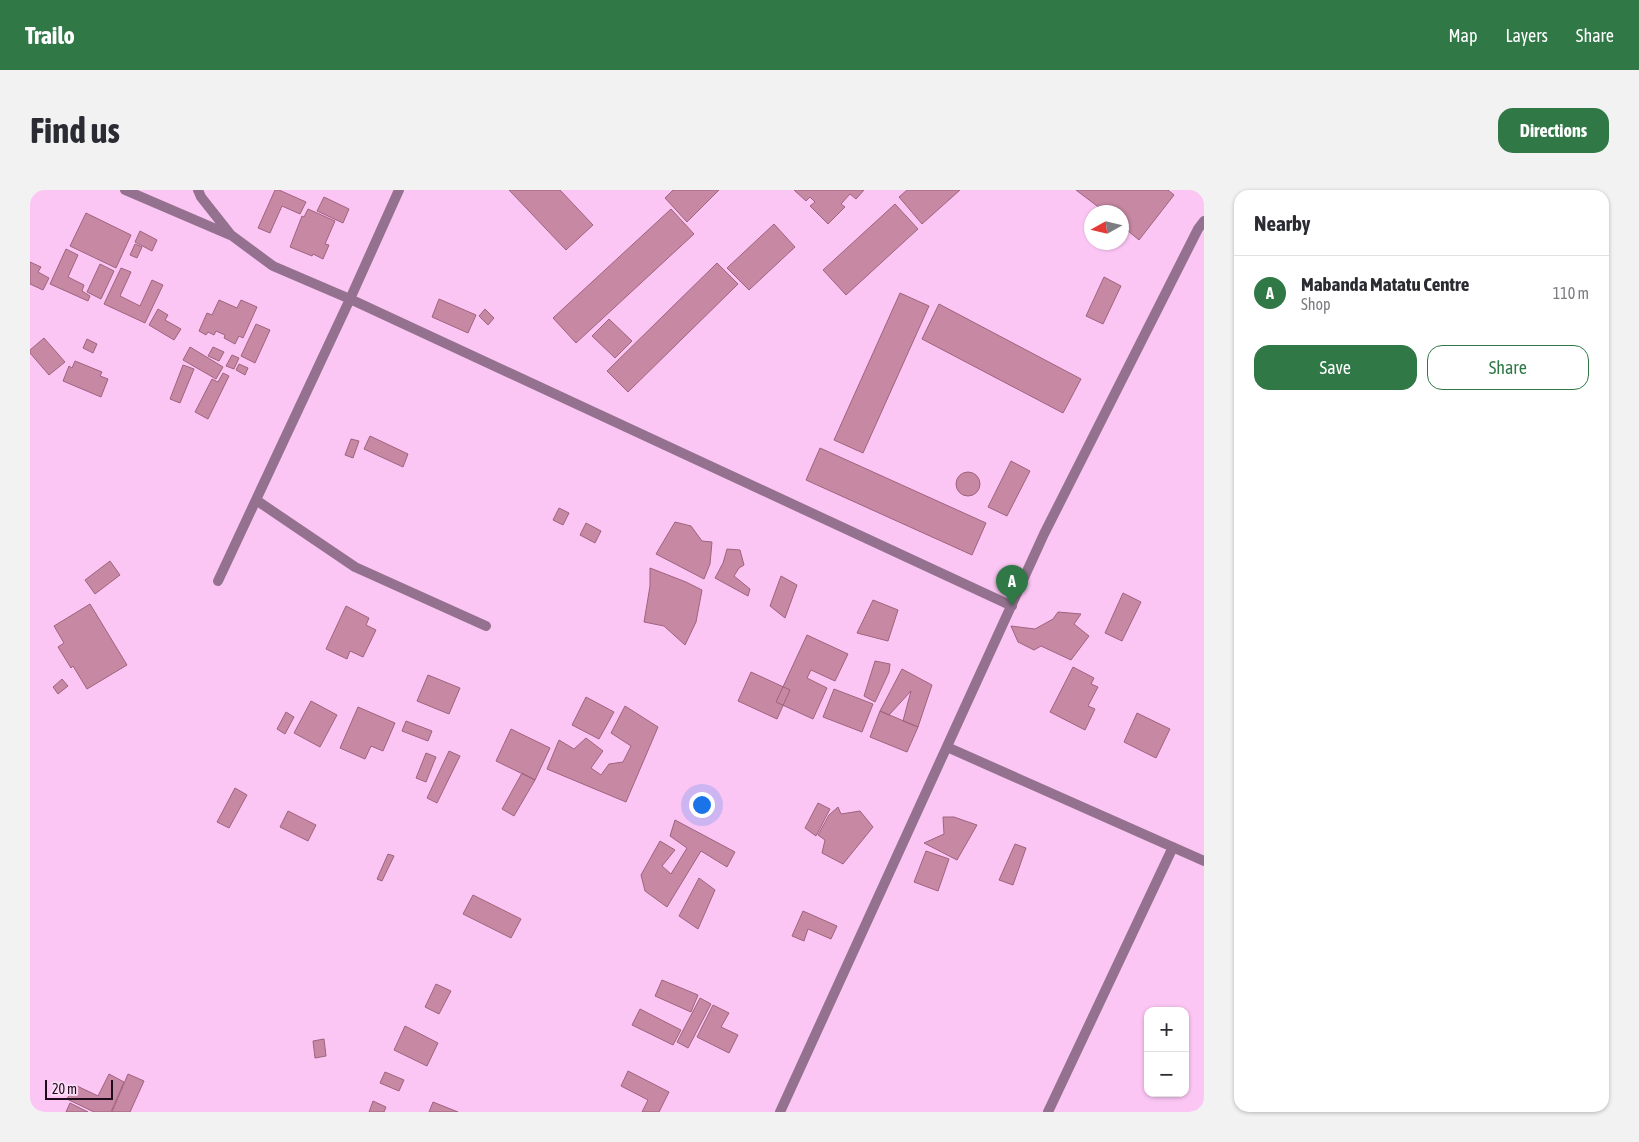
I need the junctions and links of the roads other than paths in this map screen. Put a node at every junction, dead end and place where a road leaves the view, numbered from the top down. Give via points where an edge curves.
1 (125, 190) edge
2 (198, 190) edge
3 (399, 190) edge
4 (1204, 221) edge
5 (231, 235) junction
6 (350, 300) junction
7 (256, 500) junction
8 (218, 581) dead end
9 (1012, 606) junction
10 (486, 626) dead end
11 (947, 747) junction
12 (1173, 847) junction
13 (1204, 861) edge
14 (780, 1112) edge
15 (1048, 1112) edge

1 - 5 street
2 - 5 street
3 - 6 street
4 - 9 street via 1044,534
5 - 6 street via 273,266
6 - 7 street
6 - 9 street
7 - 8 street
7 - 10 street via 355,566
9 - 11 street
11 - 12 street
11 - 14 street
12 - 13 street
12 - 15 street

